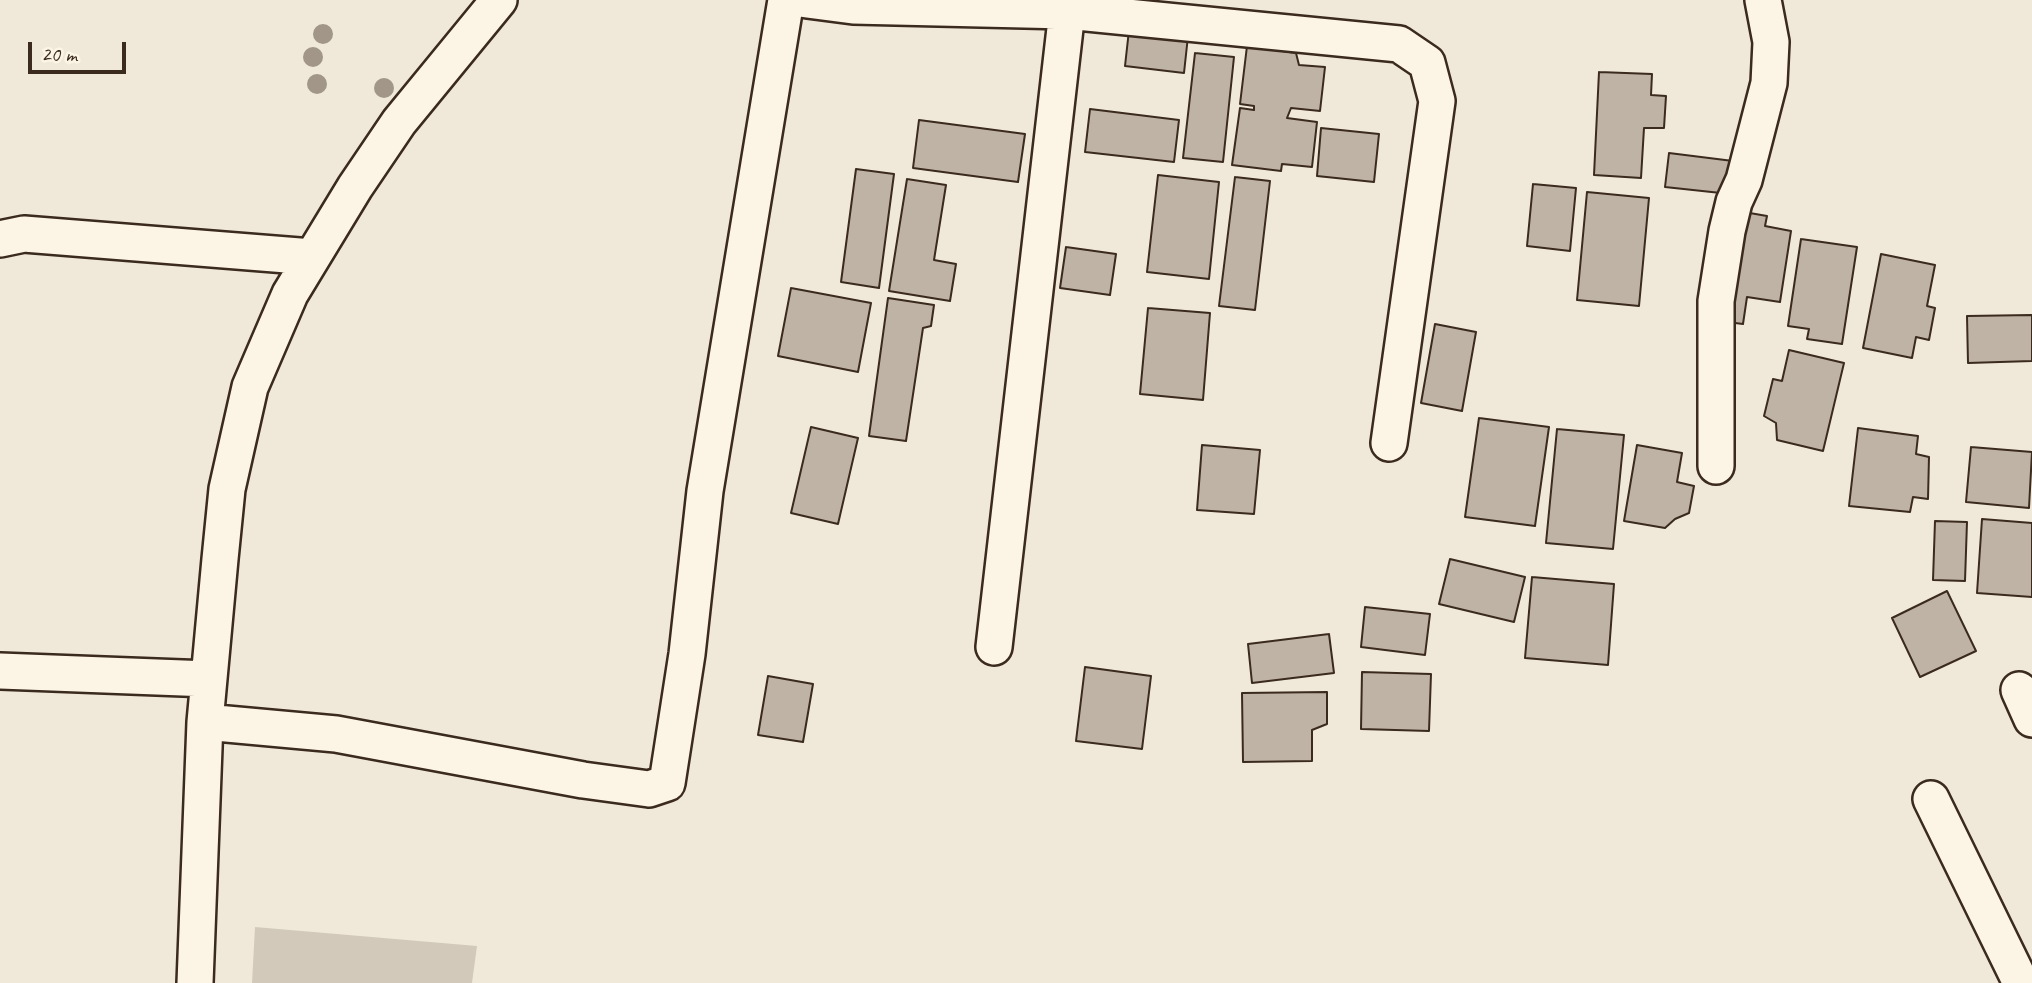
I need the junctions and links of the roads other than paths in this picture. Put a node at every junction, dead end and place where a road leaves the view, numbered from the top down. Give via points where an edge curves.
1 (499, 0) edge
2 (786, 0) edge
3 (807, 0) edge
4 (1763, 0) edge
5 (1066, 11) junction
6 (0, 239) edge
7 (312, 257) junction
8 (1389, 443) dead end
9 (1716, 466) dead end
10 (995, 647) dead end
11 (0, 671) edge
12 (209, 679) junction
13 (205, 722) junction
14 (1931, 799) dead end
15 (195, 983) edge
16 (2021, 983) edge

1 - 7 street via 398,122
2 - 13 street via 705,491 688,654 667,783 649,789 336,734
3 - 5 street via 853,6
4 - 9 street via 1771,42 1769,83 1745,180 1734,202 1716,301
5 - 8 street via 1399,44 1427,64 1437,100
5 - 10 street
6 - 7 street via 24,234
7 - 12 street via 290,294 250,387 227,489
11 - 12 street
12 - 13 street
13 - 15 street
14 - 16 street

